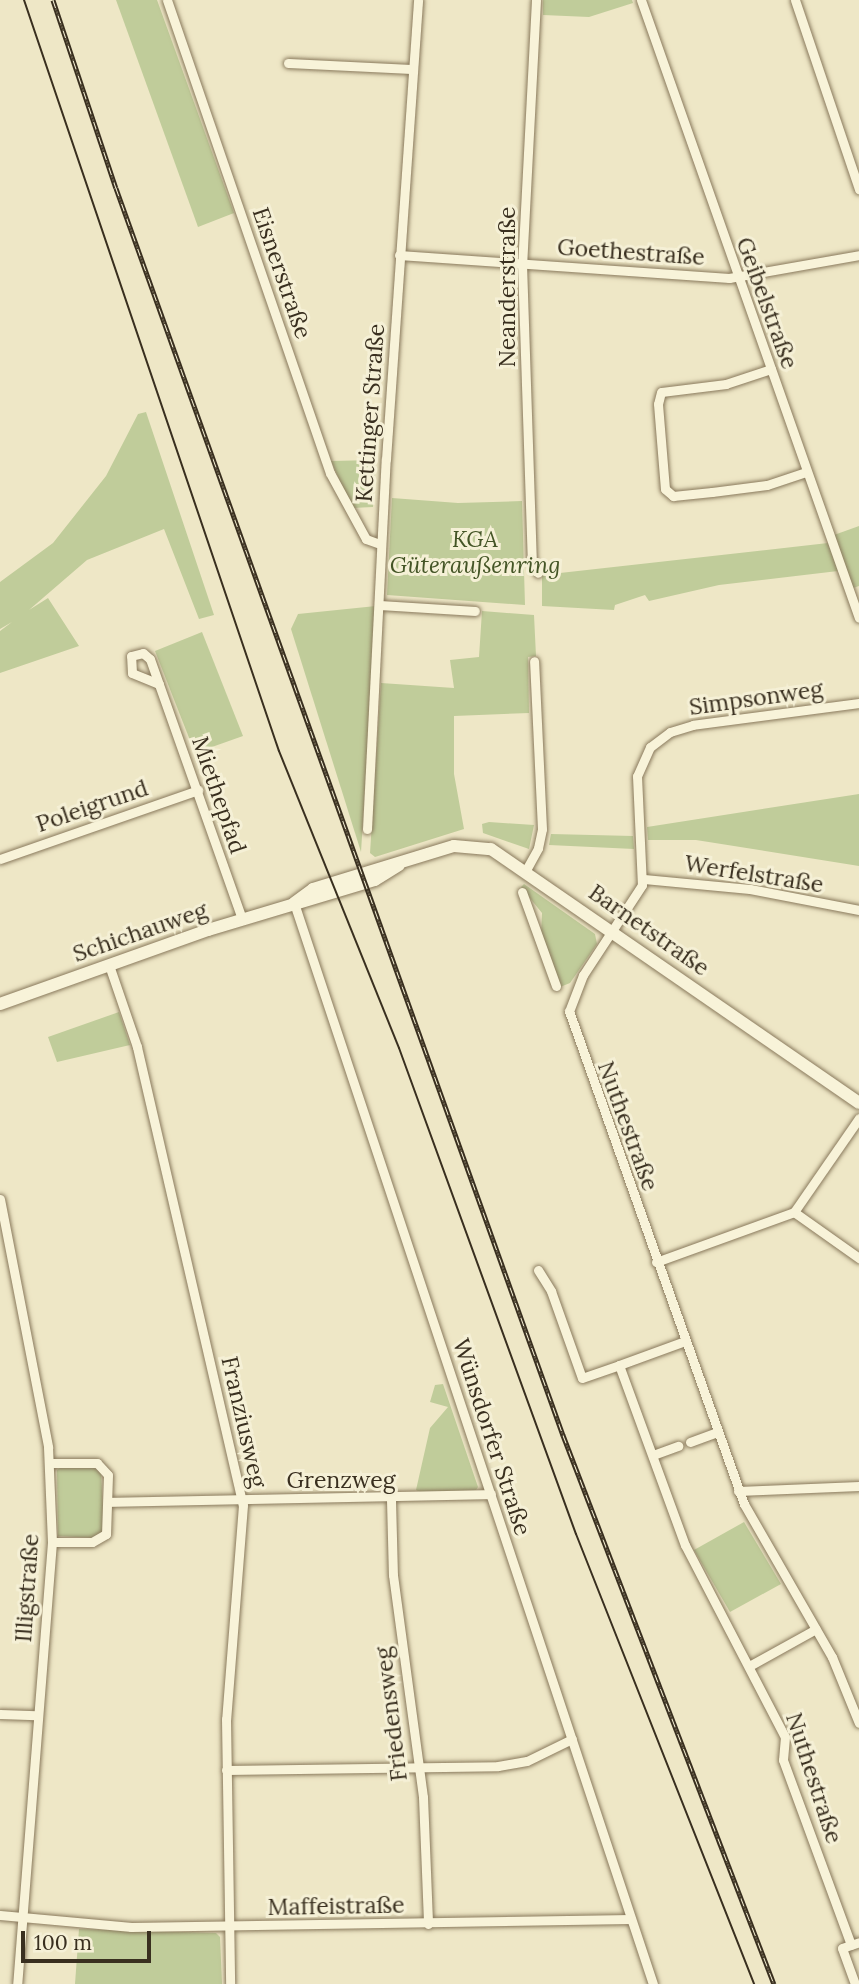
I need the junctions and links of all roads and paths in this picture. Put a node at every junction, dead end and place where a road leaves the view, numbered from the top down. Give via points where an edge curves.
1 (167, 0) edge
2 (418, 0) edge
3 (536, 0) edge
4 (641, 0) edge
5 (795, 0) edge
6 (288, 63) dead end
7 (412, 69) junction
8 (859, 189) edge
9 (859, 255) edge
10 (399, 256) junction
11 (522, 264) junction
12 (737, 277) junction
13 (771, 369) junction
14 (806, 472) junction
15 (380, 544) junction
16 (538, 573) dead end
17 (380, 605) junction
18 (475, 611) dead end
19 (859, 618) edge
20 (534, 661) dead end
21 (159, 684) dead end
22 (859, 703) edge
23 (198, 790) junction
24 (367, 829) dead end
25 (0, 859) edge
26 (526, 870) junction
27 (644, 879) junction
28 (522, 892) dead end
29 (294, 903) junction
30 (859, 910) edge
31 (242, 919) junction
32 (614, 931) junction
33 (110, 965) junction
34 (556, 986) dead end
35 (0, 1004) edge
36 (859, 1103) edge
37 (859, 1118) edge
38 (0, 1199) edge
39 (794, 1212) junction
40 (859, 1258) edge
41 (656, 1262) junction
42 (538, 1270) dead end
43 (685, 1342) junction
44 (619, 1366) junction
45 (717, 1432) junction
46 (690, 1442) dead end
47 (678, 1446) dead end
48 (653, 1455) junction
49 (50, 1463) junction
50 (859, 1486) edge
51 (738, 1491) junction
52 (491, 1494) junction
53 (243, 1500) junction
54 (391, 1500) junction
55 (108, 1503) junction
56 (52, 1542) junction
57 (816, 1629) junction
58 (751, 1665) junction
59 (0, 1714) edge
60 (36, 1715) junction
61 (859, 1723) edge
62 (572, 1739) junction
63 (418, 1768) junction
64 (226, 1770) junction
65 (0, 1915) edge
66 (22, 1917) junction
67 (631, 1919) junction
68 (428, 1924) junction
69 (227, 1926) junction
70 (855, 1943) edge
71 (17, 1984) edge
72 (230, 1984) edge
73 (653, 1984) edge
74 (855, 1984) edge

1 - 15 street, Eisnerstraße via 330,473 366,539
2 - 7 street, Kettinger Straße
3 - 11 street, Neanderstraße
4 - 12 street, Geibelstraße
5 - 8 street
6 - 7 street
7 - 10 street, Kettinger Straße
9 - 12 street, Goethestraße
10 - 11 street, Goethestraße
10 - 15 street, Kettinger Straße
11 - 12 street, Goethestraße
11 - 16 street, Neanderstraße via 532,560
12 - 13 street, Geibelstraße
13 - 14 street, Geibelstraße
13 - 14 street via 726,384 661,392 665,489 673,496 712,492 767,485
14 - 19 street, Geibelstraße
15 - 17 street, Kettinger Straße
17 - 18 street
17 - 24 street, Kettinger Straße
20 - 26 street via 542,829
21 - 23 street, Miethepfad
22 - 27 street, Simpsonweg via 693,725 654,742 636,776
23 - 25 street, Poleigrund
23 - 31 street, Miethepfad
26 - 29 street, Barnetstraße via 499,852 473,845 454,846 400,865 375,880 308,903
26 - 32 street, Barnetstraße
27 - 30 street, Werfelstraße via 750,889
27 - 32 street
28 - 34 street
29 - 31 street, Schichauweg
29 - 52 street, Wünsdorfer Straße
31 - 33 street, Schichauweg
32 - 36 street, Barnetstraße
32 - 41 street, Nuthestraße via 572,995 570,1019
33 - 35 street, Schichauweg
33 - 53 street, Franziusweg via 137,1047
37 - 39 street
38 - 49 street, Illigstraße
39 - 40 street
39 - 41 street
41 - 43 street, Nuthestraße
42 - 44 street via 551,1291 582,1378
43 - 44 street
43 - 45 street, Nuthestraße
44 - 48 street, Nuthestraße
45 - 46 street
45 - 51 street, Nuthestraße
47 - 48 street
48 - 58 street, Nuthestraße via 685,1545
49 - 55 street via 102,1465 108,1475
49 - 56 street, Illigstraße
50 - 51 street
51 - 57 street, Nuthestraße
52 - 54 street, Grenzweg
52 - 62 street, Wünsdorfer Straße
53 - 54 street, Grenzweg
53 - 55 street, Grenzweg
53 - 64 street, Franziusweg
54 - 63 street, Friedensweg via 393,1575
55 - 56 street via 108,1529 102,1539
56 - 60 street, Illigstraße
57 - 58 street
57 - 61 street, Nuthestraße
58 - 70 street, Nuthestraße via 785,1737 783,1760
59 - 60 street
60 - 66 street, Illigstraße
62 - 63 street via 519,1763
62 - 67 street, Wünsdorfer Straße
63 - 64 street
63 - 68 street, Friedensweg
64 - 69 street, Franziusweg
65 - 66 street, Maffeistraße
66 - 69 street, Maffeistraße via 131,1927
66 - 71 street, Illigstraße
67 - 68 street, Maffeistraße
67 - 73 street, Wünsdorfer Straße
68 - 69 street, Maffeistraße
69 - 72 street, Franziusweg
70 - 74 street, Nuthestraße via 842,1948

